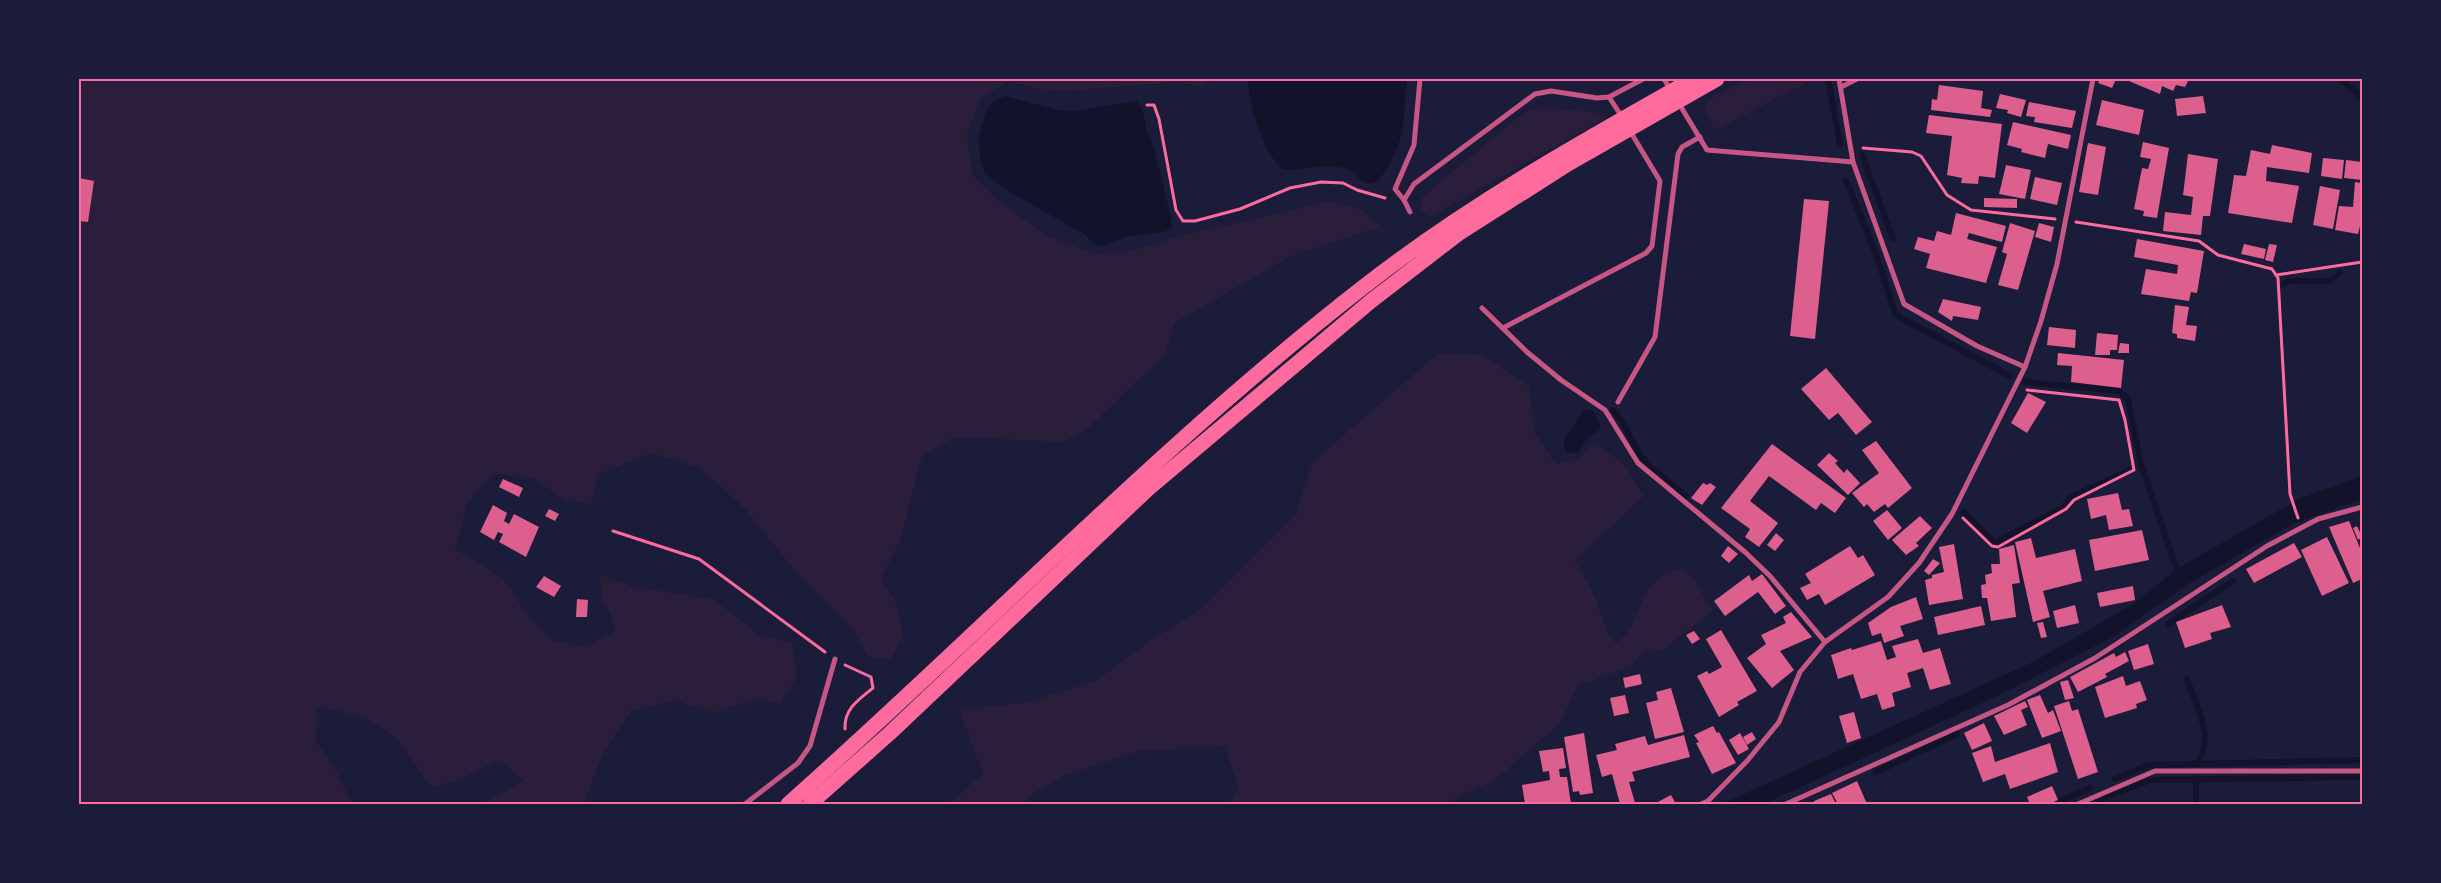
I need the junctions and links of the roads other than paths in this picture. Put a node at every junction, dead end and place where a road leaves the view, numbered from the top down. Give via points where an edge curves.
1 (1420, 79) edge
2 (1643, 79) edge
3 (1664, 79) edge
4 (1693, 79) edge
5 (1716, 79) edge
6 (1839, 79) edge
7 (1857, 79) edge
8 (2093, 79) edge
9 (1841, 87) junction
10 (1609, 97) junction
11 (1700, 137) junction
12 (1565, 159) junction
13 (1853, 162) junction
14 (1404, 200) junction
15 (1410, 212) dead end
16 (1482, 308) dead end
17 (1503, 328) junction
18 (2025, 368) junction
19 (1618, 402) dead end
20 (2362, 508) edge
21 (1825, 642) junction
22 (835, 659) road end
23 (2362, 771) edge
24 (1797, 802) edge
25 (745, 804) edge
26 (788, 804) edge
27 (810, 804) edge
28 (1701, 804) edge
29 (1786, 804) edge
30 (2078, 804) edge

1 - 14 street via 1414,146 1395,189
2 - 10 street
3 - 11 street
4 - 12 highway
5 - 12 highway
6 - 9 street
7 - 9 street
8 - 18 street via 2066,221 2041,321
9 - 13 street
10 - 14 street via 1551,91 1535,94 1414,184
10 - 17 street via 1660,181 1652,246 1646,253
11 - 13 street via 1707,150
11 - 19 street via 1682,147 1678,154 1655,337
12 - 26 highway via 1450,222 1362,287 1258,372 1046,565 880,723
12 - 27 highway via 1371,300 1219,428 1148,489 890,733
13 - 18 street via 1904,304 1977,346
14 - 15 street
16 - 17 street
17 - 21 street via 1561,380 1605,410 1638,463 1770,576
18 - 21 street via 1954,509 1919,563 1888,597
20 - 24 street via 2318,519 2266,546 2095,658 2008,705
21 - 28 street via 1800,672 1779,722 1748,761 1708,801
22 - 25 street via 810,746 798,763
23 - 30 street via 2155,771
24 - 29 street

